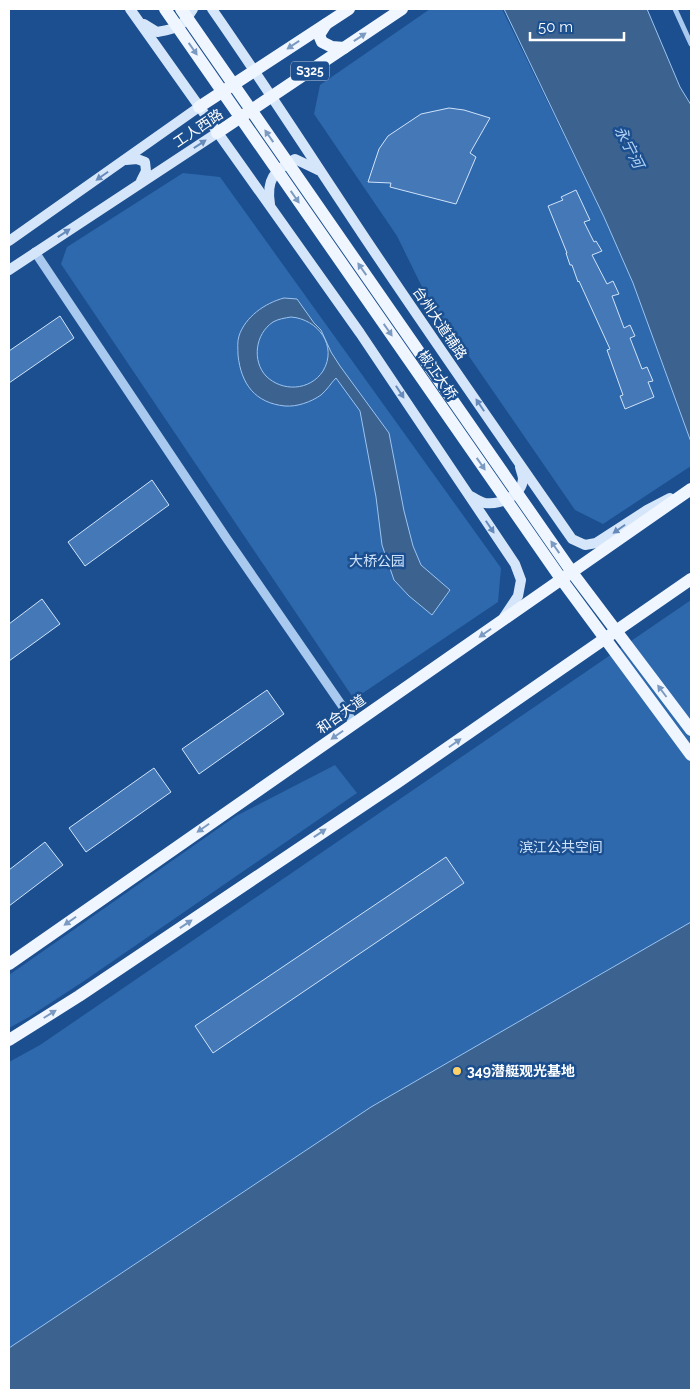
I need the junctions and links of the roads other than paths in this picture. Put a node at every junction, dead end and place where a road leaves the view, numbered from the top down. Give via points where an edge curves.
1 (130, 9) edge
2 (165, 9) edge
3 (181, 9) edge
4 (193, 9) edge
5 (212, 9) edge
6 (349, 9) edge
7 (402, 9) edge
8 (674, 9) edge
9 (138, 21) junction
10 (326, 24) junction
11 (691, 44) edge
12 (344, 48) junction
13 (255, 71) junction
14 (270, 97) junction
15 (199, 107) junction
16 (217, 133) junction
17 (125, 160) junction
18 (321, 171) junction
19 (139, 184) junction
20 (270, 207) junction
21 (9, 241) edge
22 (35, 252) junction
23 (9, 270) edge
24 (519, 462) junction
25 (688, 491) edge
26 (468, 494) junction
27 (691, 579) edge
28 (501, 622) junction
29 (354, 723) junction
30 (691, 730) edge
31 (691, 755) edge
32 (9, 964) edge
33 (9, 1040) edge

1 - 9 main road
2 -> 31 main road, 椒江大桥 via 564,583
30 -> 3 main road, 椒江大桥 via 574,575
4 - 9 main road via 184,24 169,30 157,32
5 - 13 main road, 台州大道辅路
6 - 10 main road, 工人西路 / S325
12 -> 7 main road, 工人西路 / S325
8 - 11 street
9 - 15 main road
10 - 12 main road via 319,35 322,42 332,48
10 -> 13 main road, 工人西路 / S325
12 - 14 main road, 工人西路 / S325
13 - 14 main road, 台州大道辅路
13 - 15 main road, 工人西路 / S325
14 - 16 main road, 工人西路 / S325
14 - 18 main road, 台州大道辅路
15 - 16 main road
15 - 17 main road, 工人西路
19 -> 16 main road, 工人西路
16 - 20 main road
17 - 19 main road via 145,162 146,172
17 -> 21 main road, 工人西路
18 - 20 main road via 295,159 281,167 271,179 268,190
24 -> 18 main road, 台州大道辅路
22 -> 19 main road, 工人西路
20 -> 26 main road
22 - 23 main road, 工人西路
22 - 29 street
25 -> 24 main road, 台州大道辅路 via 646,510 596,544 585,545 572,539
24 - 26 main road via 523,479 520,488 510,498 493,504 482,503
25 - 28 main road, 和合大道
26 -> 28 main road via 521,580 518,596
33 -> 27 main road via 398,782
28 -> 29 main road, 和合大道
29 -> 32 main road, 和合大道

